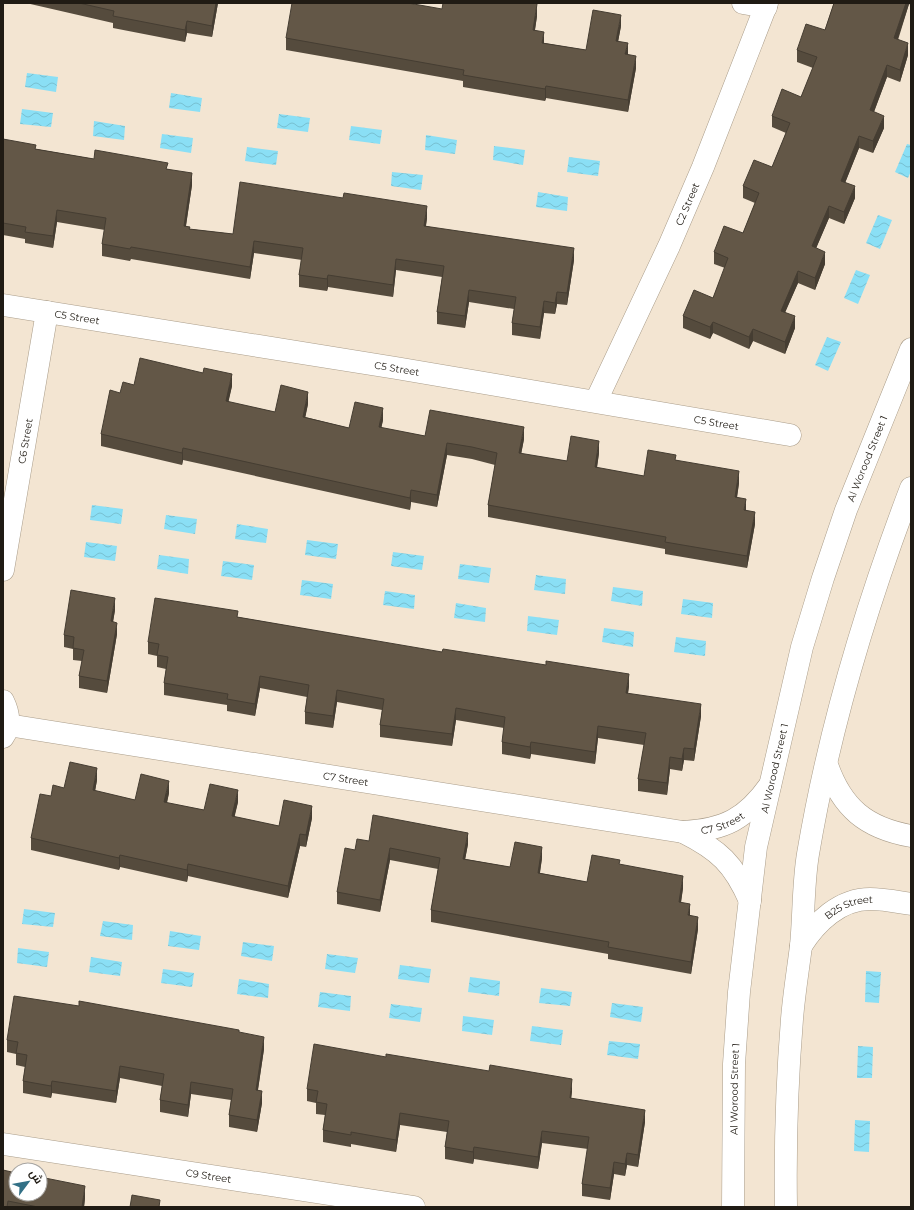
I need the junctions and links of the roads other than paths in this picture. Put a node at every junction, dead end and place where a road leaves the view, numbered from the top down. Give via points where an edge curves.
1 (743, 3) edge
2 (767, 5) edge
3 (3, 305) edge
4 (46, 312) junction
5 (911, 348) edge
6 (596, 401) junction
7 (790, 435) dead end
8 (911, 488) edge
9 (3, 570) edge
10 (3, 701) edge
11 (5, 731) edge
12 (827, 765) junction
13 (770, 784) junction
14 (683, 832) junction
15 (911, 836) edge
16 (750, 901) junction
17 (911, 904) edge
18 (801, 946) junction
19 (3, 1144) edge
20 (414, 1207) edge
21 (733, 1207) edge
22 (786, 1207) edge

1 - 2 street
2 - 6 street, C2 Street via 669,246
3 - 4 street, C5 Street
4 - 6 street, C5 Street
4 - 9 street, C6 Street
5 - 13 street, Al Worood Street 1 via 846,510 823,578 802,647
6 - 7 street, C5 Street
8 - 12 street via 859,644
10 - 11 street via 7,709
11 - 14 street, C7 Street
12 - 15 street via 834,784 856,813 871,824
12 - 18 street via 808,856
13 - 14 street, C7 Street via 745,814 728,824 706,831
13 - 16 street, Al Worood Street 1 via 756,848
14 - 16 street, C7 Street via 706,843 725,859 740,878
16 - 21 street, Al Worood Street 1 via 739,992 734,1064
17 - 18 street, B25 Street via 869,899 838,908 810,931
18 - 22 street via 792,1018 787,1092
19 - 20 street, C9 Street

